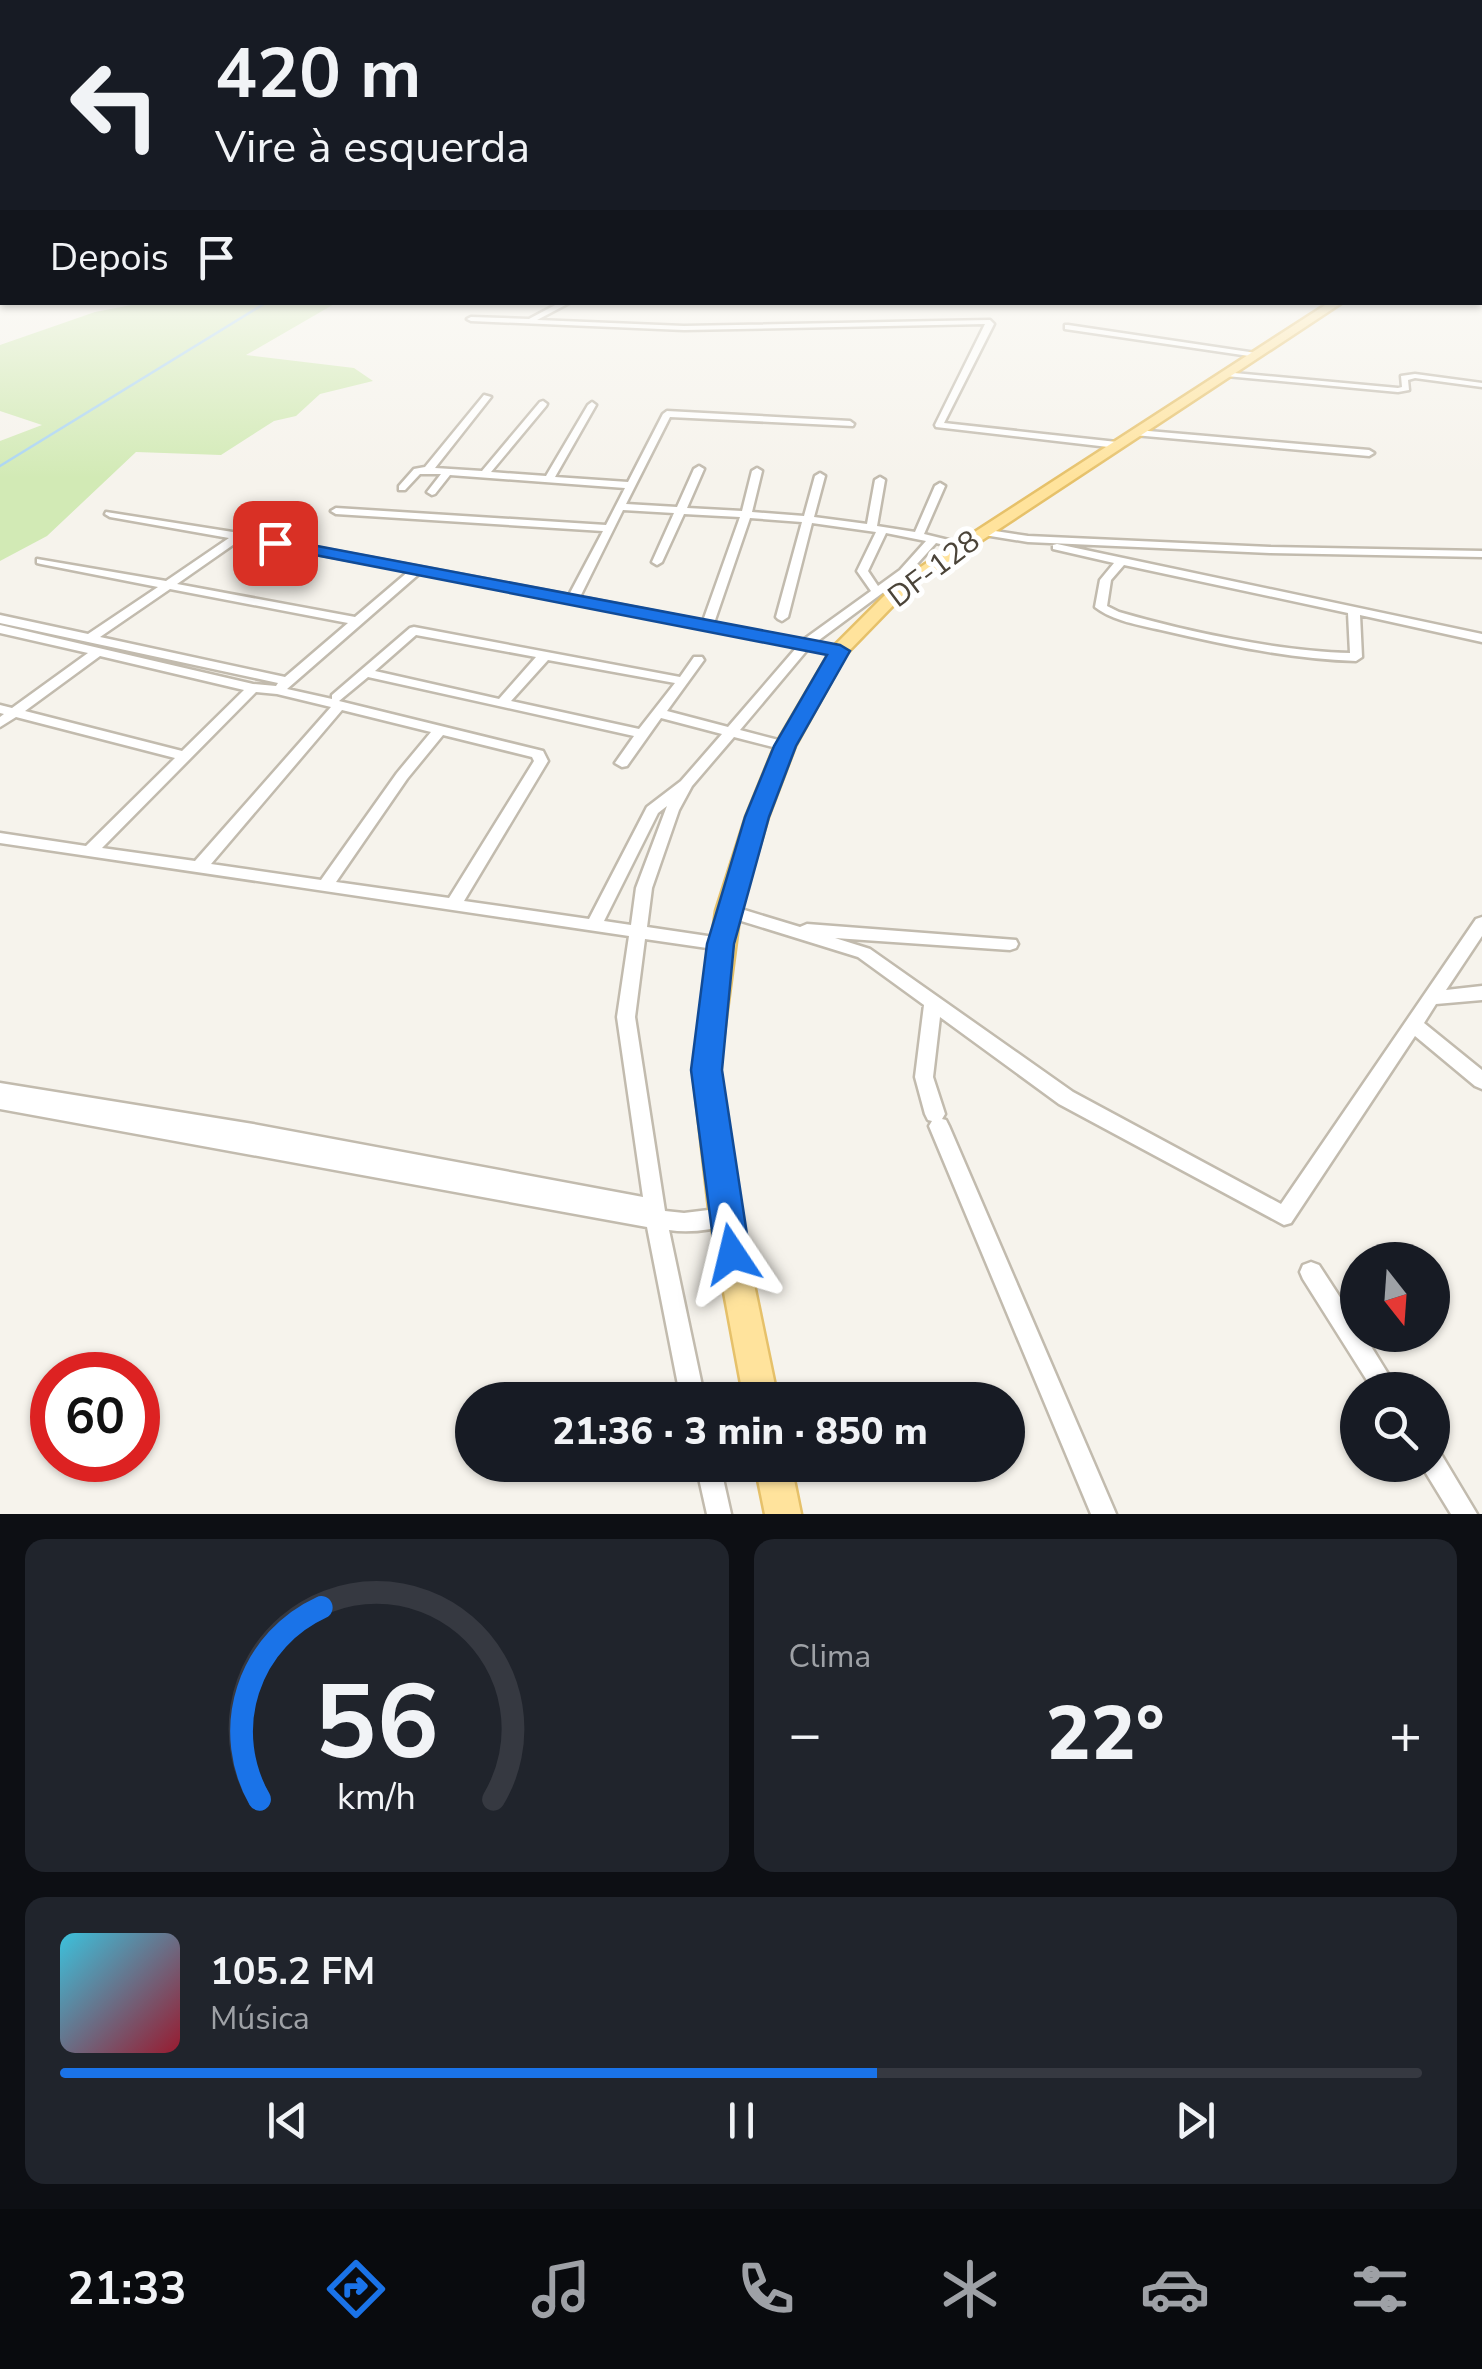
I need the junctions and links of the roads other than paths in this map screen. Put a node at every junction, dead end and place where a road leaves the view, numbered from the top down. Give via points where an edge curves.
1 (983, 337) edge
2 (1131, 337) edge
3 (1283, 337) edge
4 (1256, 354) junction
5 (1226, 374) junction
6 (1482, 385) edge
7 (488, 398) dead end
8 (543, 404) dead end
9 (592, 405) dead end
10 (850, 424) dead end
11 (1136, 433) junction
12 (1117, 445) junction
13 (1369, 453) dead end
14 (699, 469) dead end
15 (428, 470) junction
16 (448, 470) junction
17 (756, 471) dead end
18 (485, 473) junction
19 (820, 476) dead end
20 (550, 477) junction
21 (880, 480) dead end
22 (629, 485) junction
23 (940, 486) dead end
24 (402, 488) dead end
25 (432, 492) dead end
26 (621, 507) junction
27 (678, 511) junction
28 (336, 512) dead end
29 (110, 514) dead end
30 (746, 515) junction
31 (809, 519) junction
32 (610, 528) junction
33 (878, 528) junction
34 (982, 532) junction
35 (919, 535) junction
36 (239, 536) junction
37 (934, 539) junction
38 (1028, 539) junction
39 (961, 546) junction
40 (1482, 554) edge
41 (41, 560) dead end
42 (1122, 560) junction
43 (657, 562) dead end
44 (418, 568) junction
45 (170, 583) junction
46 (876, 591) junction
47 (573, 599) junction
48 (1354, 611) junction
49 (782, 617) dead end
50 (0, 618) edge
51 (356, 621) junction
52 (707, 625) junction
53 (0, 629) edge
54 (92, 637) junction
55 (1482, 638) edge
56 (806, 644) junction
57 (840, 651) junction
58 (99, 652) junction
59 (546, 654) junction
60 (698, 660) dead end
61 (366, 673) junction
62 (683, 681) junction
63 (283, 686) junction
64 (253, 688) junction
65 (337, 703) junction
66 (502, 703) junction
67 (6, 711) edge
68 (659, 712) junction
69 (0, 723) edge
70 (439, 730) junction
71 (642, 734) junction
72 (732, 734) junction
73 (785, 746) junction
74 (185, 756) junction
75 (622, 763) dead end
76 (686, 784) junction
77 (0, 838) edge
78 (90, 851) junction
79 (198, 867) junction
80 (325, 886) junction
81 (454, 904) junction
82 (728, 911) junction
83 (1482, 923) edge
84 (594, 924) junction
85 (782, 928) junction
86 (637, 930) junction
87 (721, 944) junction
88 (1010, 944) dead end
89 (1482, 994) edge
90 (1432, 998) junction
91 (933, 1003) junction
92 (1414, 1024) junction
93 (1482, 1080) edge
94 (0, 1090) edge
95 (0, 1101) edge
96 (655, 1213) junction
97 (725, 1217) junction
98 (1311, 1272) dead end
99 (1375, 1372) edge
100 (690, 1382) edge
101 (757, 1382) edge
102 (711, 1482) edge
103 (776, 1482) edge
104 (1444, 1482) edge
105 (718, 1514) edge
106 (783, 1514) edge
107 (1104, 1514) edge
108 (1465, 1514) edge

1 - 12 street via 938,425
2 - 4 street
3 - 4 main road, DF-128 / DF-128
4 - 5 main road, DF-128 / DF-128
5 - 6 street via 1398,390 1406,388 1404,378 1415,376
5 - 11 main road, DF-128 / DF-128
7 - 15 street
8 - 18 street
9 - 20 street
10 - 22 street via 674,412
11 - 12 main road, DF-128 / DF-128
11 - 13 street
12 - 34 main road, DF-128 / DF-128
14 - 27 street
15 - 16 street
15 - 24 street via 417,471
16 - 18 street
16 - 25 street
17 - 30 street
18 - 20 street
19 - 31 street
20 - 22 street
21 - 33 street
22 - 26 street
23 - 35 street
26 - 27 street
26 - 32 street
27 - 30 street
27 - 43 street
28 - 32 street
29 - 36 street
30 - 31 street
30 - 52 street
31 - 33 street
31 - 49 street
32 - 47 street
33 - 35 street
33 - 46 street via 862,570
34 - 38 street
34 - 39 main road, DF-128 / DF-128
35 - 37 street
36 - 44 street
36 - 45 street
37 - 39 street
37 - 46 street
38 - 40 street
38 - 42 street
39 - 57 main road, DF-128 / DF-128 via 905,584
41 - 45 street
42 - 48 street
42 - 48 street via 1106,580 1101,607 1112,616 1166,628 1356,658
44 - 47 street
44 - 51 street
45 - 51 street
45 - 54 street
46 - 56 street
47 - 52 street
48 - 55 street
50 - 54 street
51 - 63 street
52 - 56 street
53 - 58 street
54 - 63 street
56 - 57 street
56 - 72 street
57 - 73 main road, DF-128 / DF-128
58 - 64 street
58 - 67 street
59 - 61 street via 414,630
59 - 62 street
59 - 66 street
60 - 62 street
61 - 65 street
61 - 66 street
62 - 68 street
63 - 64 street
63 - 65 street
64 - 74 street
65 - 70 street
65 - 79 street
66 - 71 street
67 - 69 street
67 - 74 street
68 - 71 street
68 - 72 street
70 - 80 street
70 - 81 street via 542,757
71 - 75 street
72 - 73 street
72 - 76 street
73 - 82 main road, DF-128 / DF-128
74 - 78 street
76 - 84 street via 652,810
76 - 86 street via 644,888
77 - 78 street
78 - 79 street
79 - 80 street
80 - 81 street
81 - 84 street
82 - 85 street
82 - 87 main road, DF-128 / DF-128
83 - 90 street
84 - 86 street
85 - 88 street
85 - 91 street via 864,953
86 - 87 street
86 - 96 street via 626,1018
87 - 97 main road, DF-128 / DF-128 via 706,1070
89 - 90 street
90 - 92 street
91 - 92 street via 1066,1098 1284,1216
91 - 107 street via 924,1076 937,1120
92 - 93 street
94 - 96 street via 252,1132
95 - 96 street
96 - 97 street via 684,1223
96 - 100 street
97 - 101 main road, DF-128 / DF-128
98 - 99 street
102 - 105 street
103 - 106 main road
104 - 108 street

